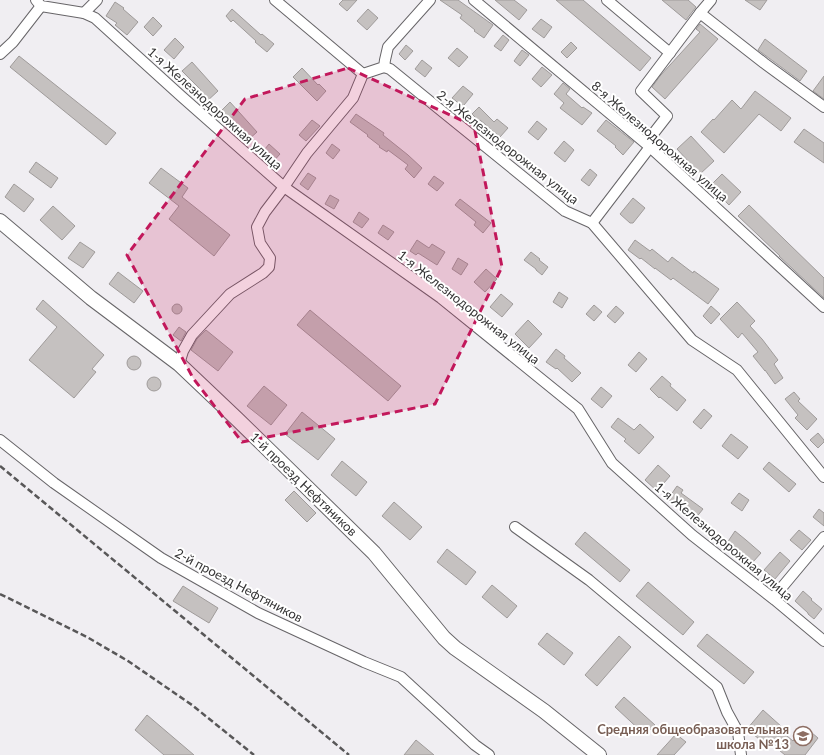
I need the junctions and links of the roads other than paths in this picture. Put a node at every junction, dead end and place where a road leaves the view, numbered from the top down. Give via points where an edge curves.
1 (97, 0) edge
2 (275, 0) edge
3 (430, 0) edge
4 (474, 0) edge
5 (607, 0) edge
6 (711, 0) edge
7 (39, 3) edge
8 (84, 13) junction
9 (700, 13) junction
10 (670, 53) junction
11 (0, 54) edge
12 (384, 67) junction
13 (363, 74) junction
14 (824, 107) edge
15 (648, 145) junction
16 (284, 187) junction
17 (0, 221) edge
18 (592, 223) junction
19 (824, 307) edge
20 (179, 364) junction
21 (0, 440) edge
22 (824, 477) edge
23 (514, 527) dead end
24 (824, 537) edge
25 (773, 598) junction
26 (824, 640) edge
27 (489, 755) edge
28 (599, 755) edge
29 (741, 755) edge

1 - 8 street
2 - 13 street
3 - 12 street via 388,47
4 - 15 street, 8-я Железнодорожная улица
5 - 10 street
6 - 9 street
7 - 8 street, 1-я Железнодорожная улица
7 - 11 street via 13,42
8 - 16 street, 1-я Железнодорожная улица via 95,18
9 - 10 street
9 - 14 street
10 - 15 street via 641,91 667,116
12 - 13 street
12 - 18 street, 2-я Железнодорожная улица via 390,69 565,211
13 - 16 street via 353,98
15 - 18 street
15 - 19 street, 8-я Железнодорожная улица
16 - 20 street via 257,227 260,243 270,258 269,267 230,294 192,335
16 - 25 street, 1-я Железнодорожная улица via 441,298 578,410 612,463 692,535
17 - 20 street, 1-й проезд Нефтяников via 91,298
18 - 22 street, 2-я Железнодорожная улица via 692,340 737,370
20 - 28 street, 1-й проезд Нефтяников via 374,553 444,638
21 - 27 street, 2-й проезд Нефтяников via 54,483 161,558 258,613 401,677
23 - 29 street via 589,580 717,686 738,732
24 - 25 street
25 - 26 street, 1-я Железнодорожная улица

